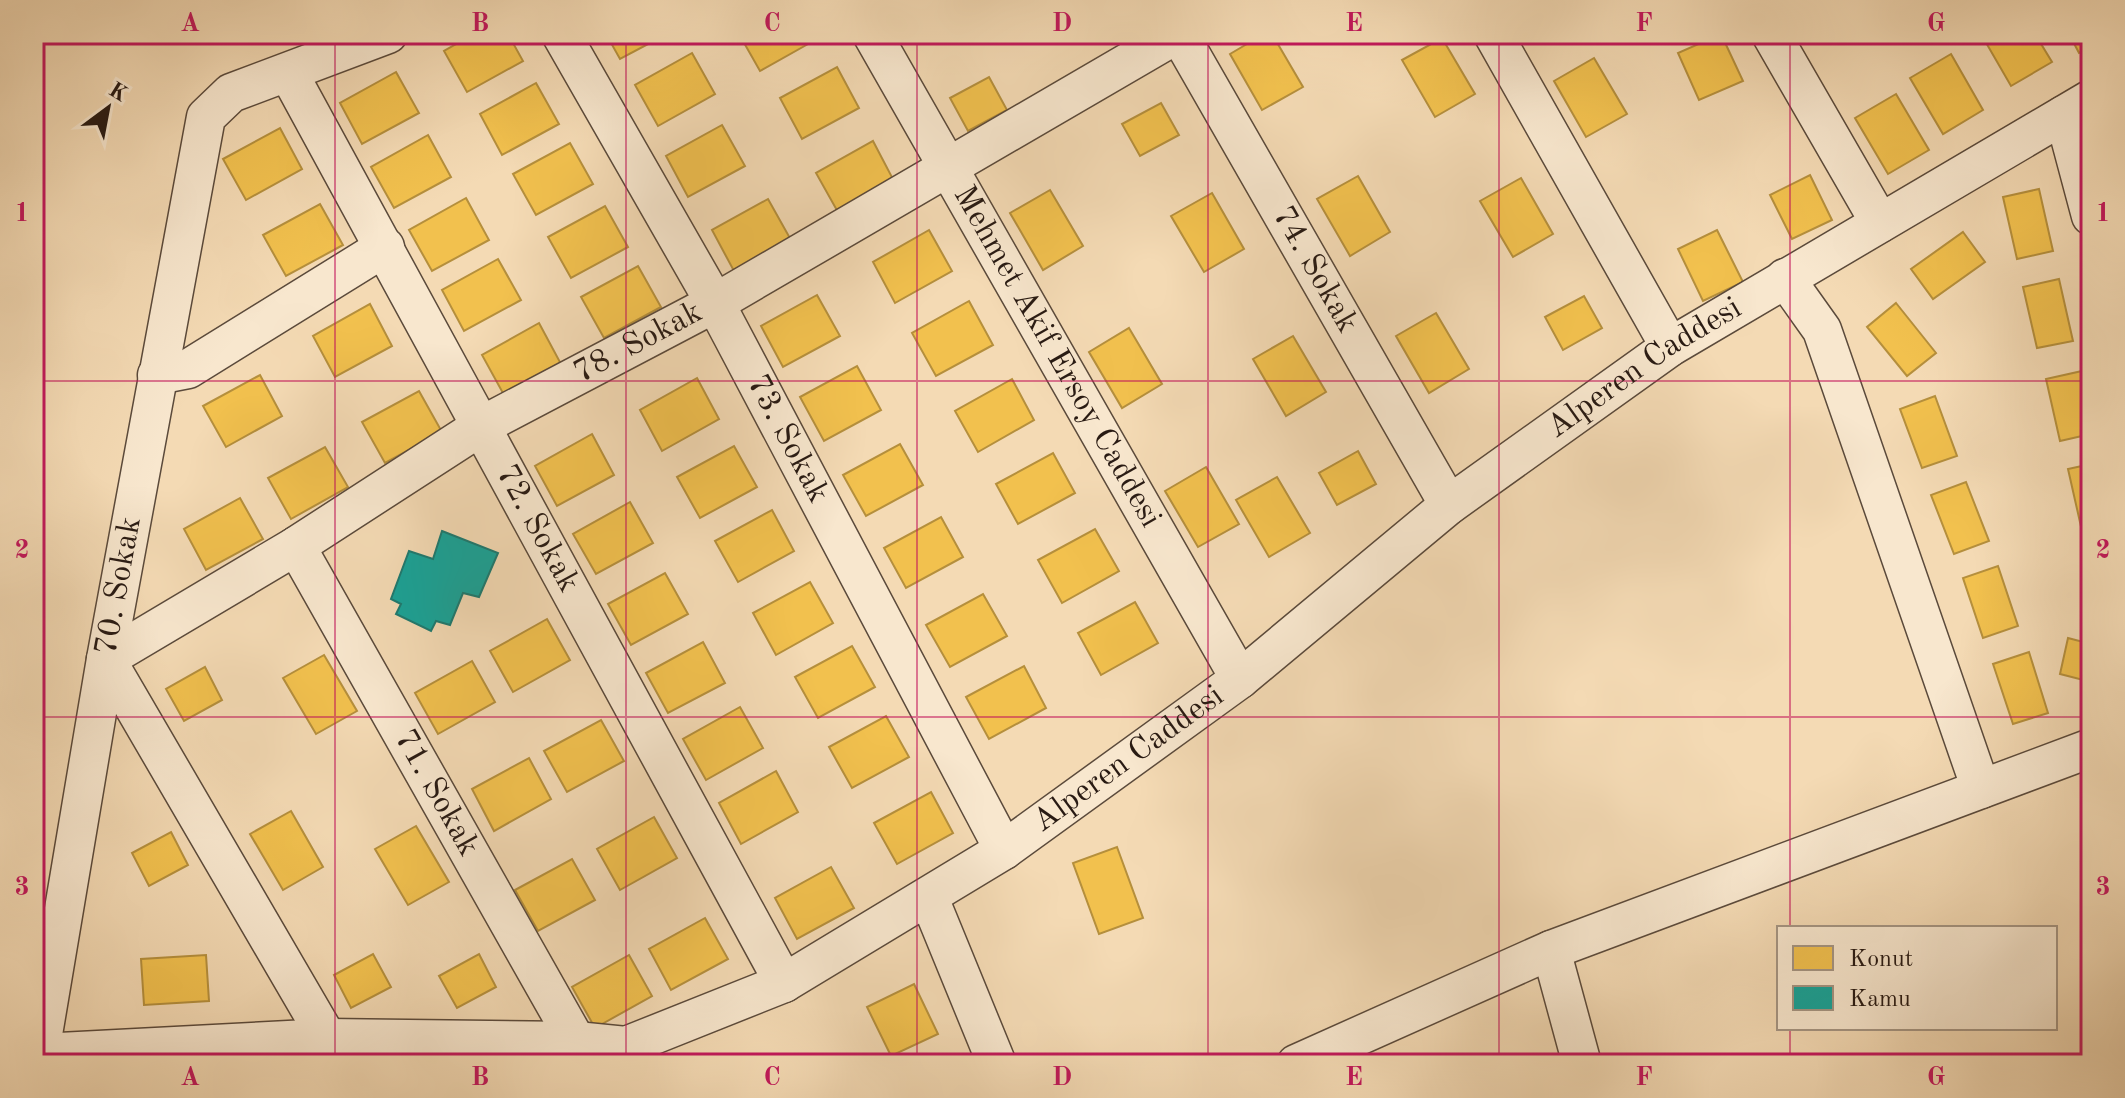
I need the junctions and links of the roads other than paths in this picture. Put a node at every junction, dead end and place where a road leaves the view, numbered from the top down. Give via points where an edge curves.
1 (388, 34) edge
2 (561, 34) edge
3 (872, 34) edge
4 (1178, 34) edge
5 (1493, 34) edge
6 (1771, 34) edge
7 (289, 74) junction
8 (2078, 107) edge
9 (949, 166) junction
10 (2091, 216) edge
11 (1880, 223) junction
12 (385, 247) junction
13 (1785, 278) junction
14 (715, 303) junction
15 (1670, 347) junction
16 (157, 375) junction
17 (483, 425) junction
18 (1449, 505) junction
19 (296, 546) junction
20 (106, 659) junction
21 (1240, 679) junction
22 (2091, 748) edge
23 (1981, 789) junction
24 (1004, 850) junction
25 (929, 898) junction
26 (1551, 950) junction
27 (784, 983) junction
28 (576, 1041) junction
29 (332, 1051) edge
30 (630, 1055) edge
31 (39, 1058) edge
32 (997, 1064) edge
33 (1296, 1064) edge
34 (1582, 1064) edge

1 - 7 street
2 - 14 street, 73. Sokak
3 - 9 street, Mehmet Akif Ersoy Caddesi
4 - 9 street, 78. Sokak
4 - 18 street, 74. Sokak
5 - 15 street
6 - 11 street
7 - 12 street, 72. Sokak
7 - 16 street, 70. Sokak via 222,99 206,117
8 - 10 street
8 - 11 street, Alperen Caddesi
9 - 14 street, 78. Sokak
9 - 21 street, Mehmet Akif Ersoy Caddesi
11 - 13 street, Alperen Caddesi
12 - 16 street via 188,369
12 - 17 street, 72. Sokak
13 - 15 street, Alperen Caddesi
13 - 23 street via 1822,330
14 - 17 street, 78. Sokak
14 - 24 street, 73. Sokak
15 - 18 street, Alperen Caddesi
16 - 20 street, 70. Sokak
17 - 19 street, 78. Sokak
17 - 27 street, 72. Sokak
18 - 21 street, Alperen Caddesi
19 - 20 street, 78. Sokak
19 - 28 street, 71. Sokak
20 - 29 street, 70. Sokak
20 - 31 street
21 - 24 street, Alperen Caddesi
22 - 23 street
23 - 26 street
24 - 25 street, Alperen Caddesi
25 - 27 street, Alperen Caddesi
25 - 32 street
26 - 33 street
26 - 34 street
27 - 30 street, Alperen Caddesi
28 - 29 street, Alperen Caddesi
28 - 30 street, Alperen Caddesi
29 - 31 street, Alperen Caddesi

